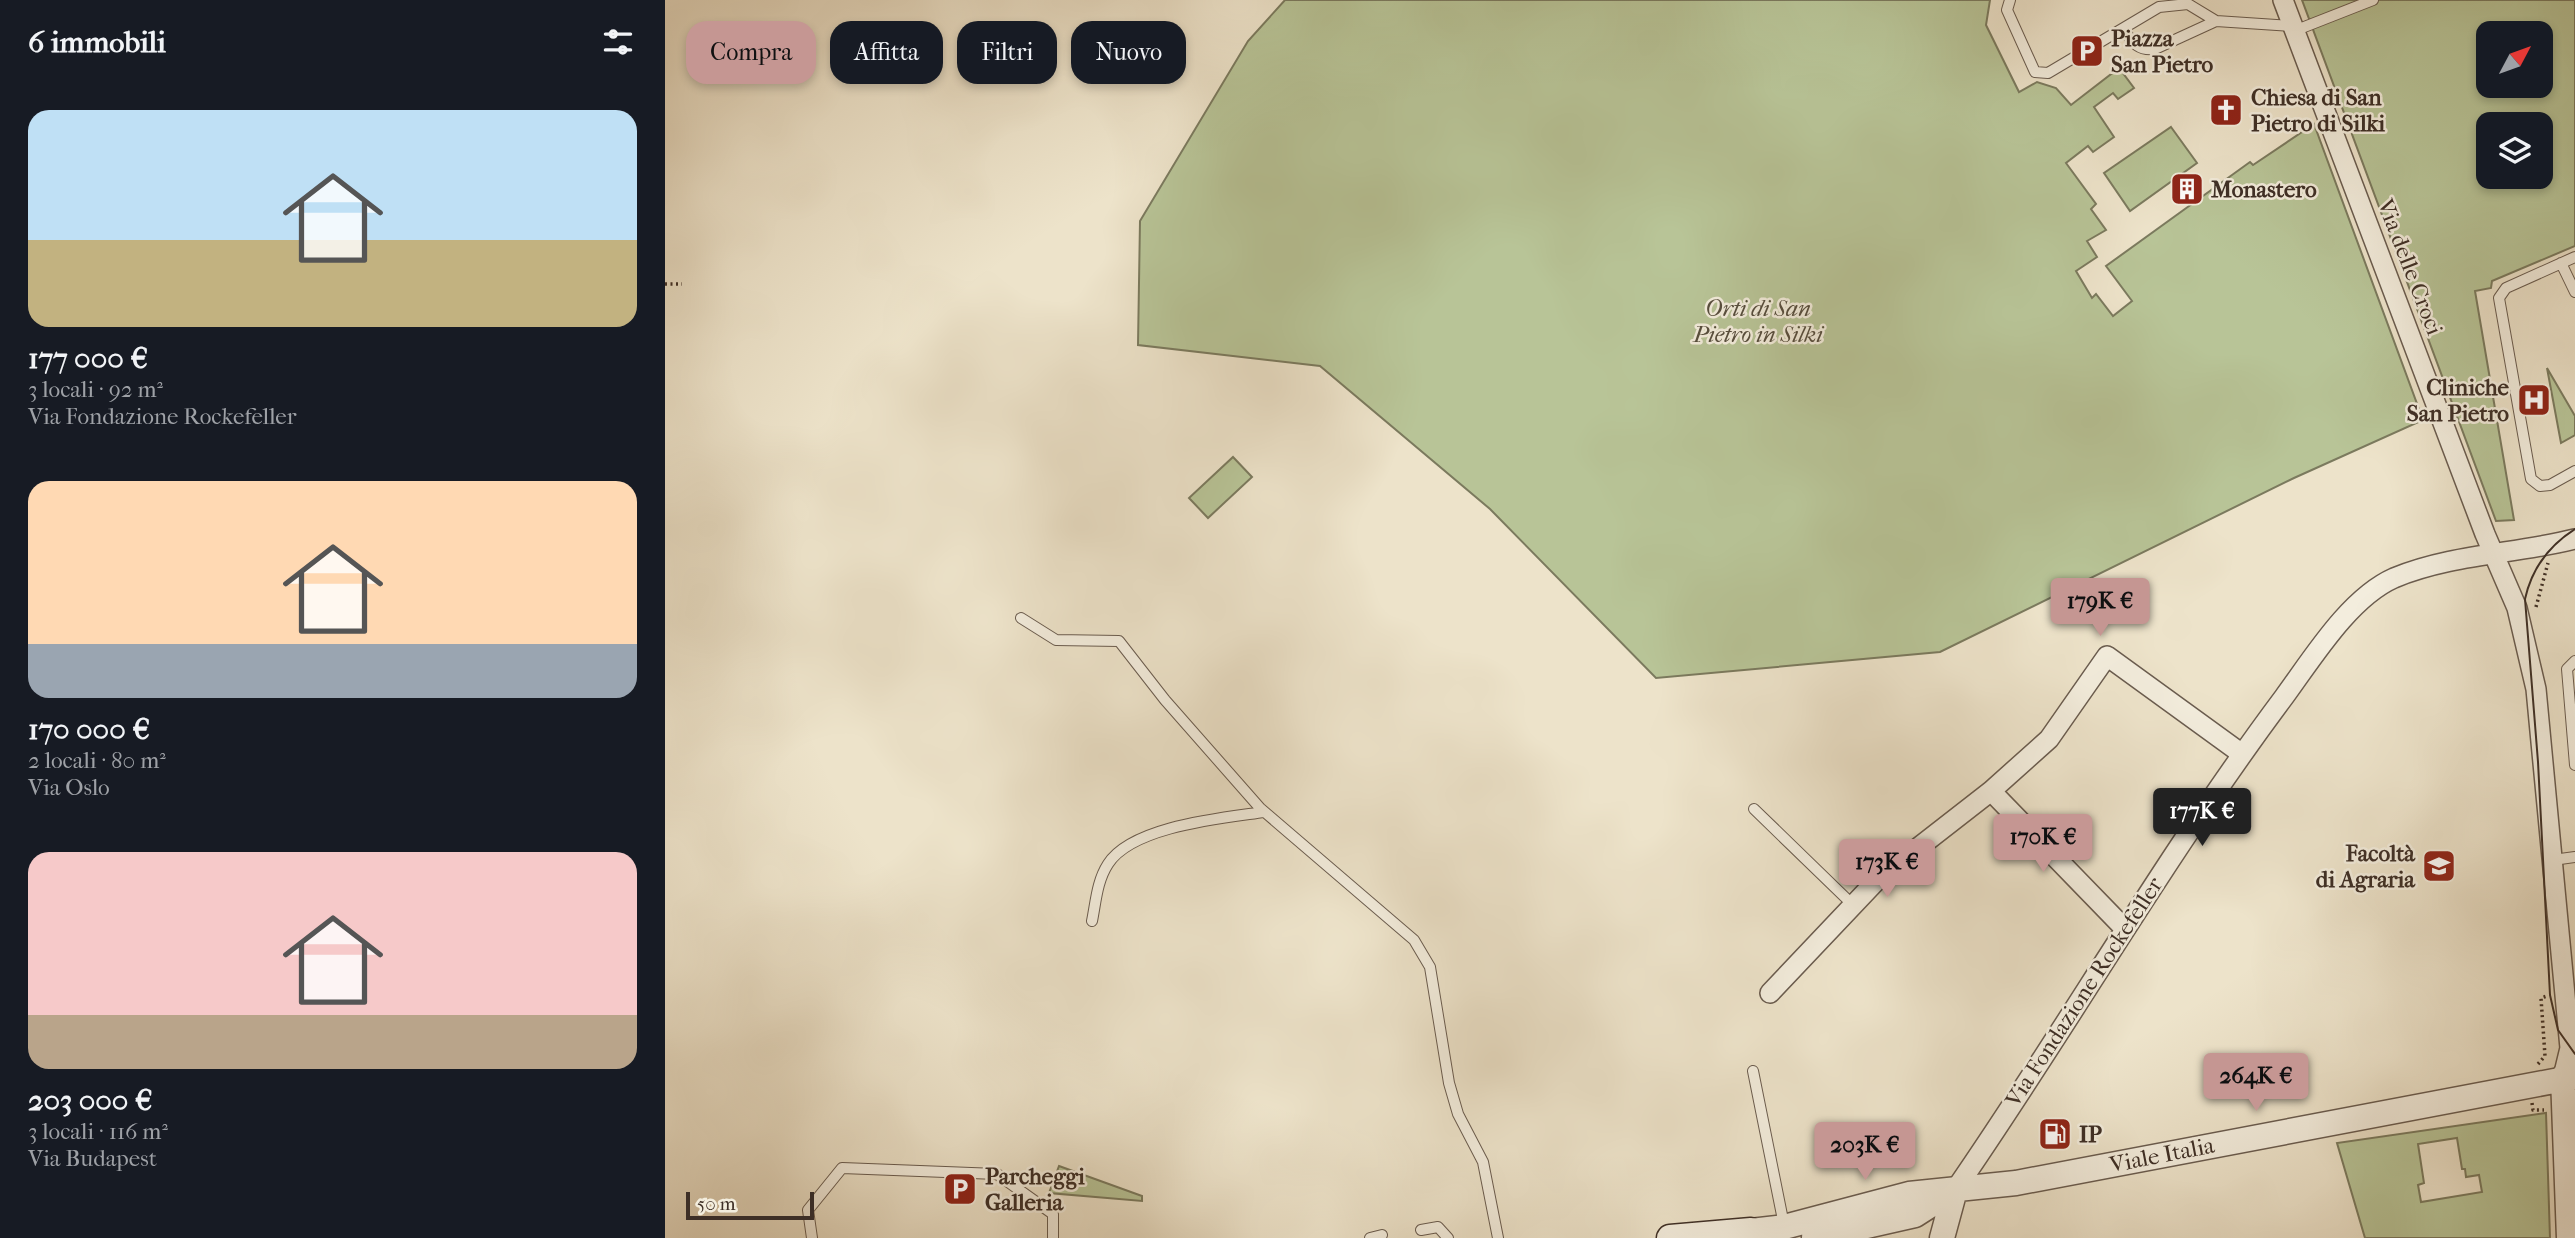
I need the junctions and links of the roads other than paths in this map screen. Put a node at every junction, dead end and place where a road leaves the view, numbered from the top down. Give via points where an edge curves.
1 (2010, 0) edge
2 (2283, 0) edge
3 (2373, 0) edge
4 (2216, 21) junction
5 (2123, 29) junction
6 (2293, 29) junction
7 (2575, 257) edge
8 (2562, 267) junction
9 (2575, 292) edge
10 (2575, 471) edge
11 (2575, 539) edge
12 (2492, 552) junction
13 (1021, 618) dead end
14 (2575, 661) edge
15 (2574, 727) edge
16 (2242, 754) junction
17 (2575, 765) edge
18 (1991, 791) junction
19 (1754, 809) dead end
20 (1264, 812) junction
21 (2575, 858) edge
22 (2553, 860) junction
23 (1853, 905) junction
24 (1092, 921) dead end
25 (2124, 928) junction
26 (1770, 993) dead end
27 (1753, 1071) dead end
28 (2569, 1077) edge
29 (1955, 1190) junction
30 (1784, 1227) junction
31 (1421, 1230) dead end
32 (1382, 1234) dead end
33 (1751, 1235) edge
34 (812, 1238) edge
35 (1053, 1238) edge
36 (1370, 1238) edge
37 (1448, 1238) edge
38 (1498, 1238) edge
39 (1670, 1238) edge
40 (1814, 1238) edge
41 (1942, 1238) edge
42 (2569, 1238) edge

1 - 5 lane via 2007,10 2035,72 2048,74
2 - 6 street, Via delle Croci
3 - 6 lane
4 - 5 lane via 2188,4 2159,7
4 - 5 lane via 2146,50
4 - 6 lane
6 - 12 street, Via delle Croci
7 - 8 lane
8 - 9 lane
8 - 10 lane via 2506,288 2499,298 2531,480 2540,486 2550,485
11 - 12 street, Via Fondazione Rockefeller
12 - 16 street, Via Fondazione Rockefeller via 2393,579 2346,613
12 - 22 street, Via delle Croci via 2526,639
13 - 20 lane via 1056,640 1119,641
14 - 15 lane via 2567,669
15 - 17 lane
16 - 18 street via 2107,656 2049,739
16 - 25 street, Via Fondazione Rockefeller
18 - 23 street via 1878,879
18 - 25 street
19 - 23 lane
20 - 24 lane via 1189,824 1137,840 1110,861 1100,880
20 - 38 lane via 1414,940 1430,967 1449,1083 1458,1114 1483,1163
21 - 22 lane
22 - 28 street, Via delle Croci
23 - 26 street
25 - 29 street, Via Fondazione Rockefeller
27 - 30 lane
28 - 29 street, Viale Italia via 2016,1183
28 - 42 street
29 - 30 street, Viale Italia via 1909,1194
29 - 40 street via 1915,1215
29 - 41 street, Via Fondazione Rockefeller
30 - 33 street, Viale Italia
31 - 37 lane via 1438,1227
32 - 36 lane
33 - 39 main road
34 - 35 lane via 808,1210 842,1168 997,1174 1053,1214

